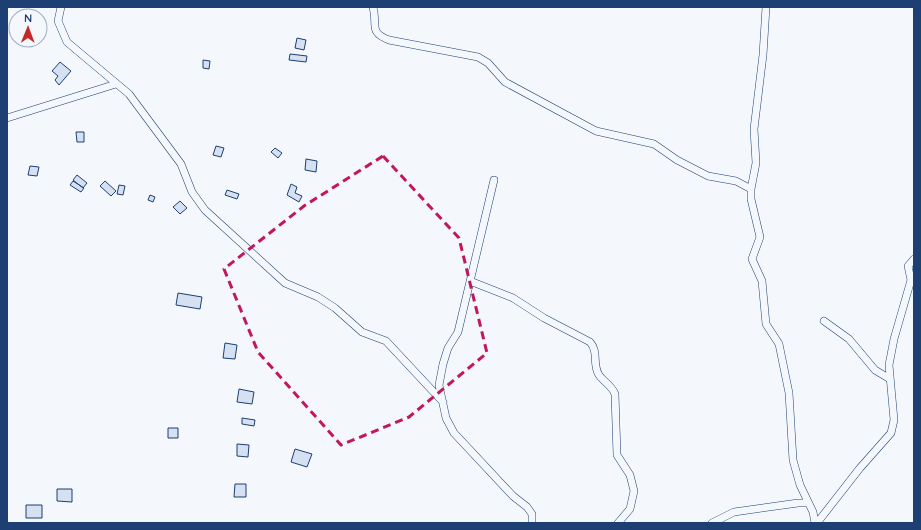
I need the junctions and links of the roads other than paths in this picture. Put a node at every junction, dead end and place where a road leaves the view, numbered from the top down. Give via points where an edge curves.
1 (61, 7) edge
2 (372, 7) edge
3 (766, 7) edge
4 (116, 84) junction
5 (7, 118) edge
6 (494, 180) dead end
7 (751, 189) junction
8 (914, 259) edge
9 (470, 281) junction
10 (824, 321) dead end
11 (890, 378) junction
12 (443, 402) junction
13 (808, 503) junction
14 (532, 523) edge
15 (618, 523) edge
16 (712, 523) edge
17 (816, 523) edge

1 - 4 street via 58,21 67,42
2 - 7 street via 376,30 380,37 478,57 488,63 505,82 596,131 654,144 677,160 708,176 736,181
3 - 7 street via 763,63 754,129 756,163
4 - 5 street
4 - 12 street via 129,94 181,164 192,192 205,210 286,283 318,297 362,332 386,341
6 - 9 street
7 - 13 street via 760,237 752,259 762,281 766,324 779,344 789,393 793,460
8 - 11 street via 908,266 911,280 894,340
9 - 12 street via 458,332 448,348 443,364 439,385
9 - 15 street via 513,298 594,346 598,374 615,394 617,455 630,475 634,491 630,509
10 - 11 street via 849,340 875,370
11 - 17 street via 894,420 891,433
12 - 14 street via 446,418 454,433 513,496 527,507 532,514
13 - 16 street via 734,512
13 - 17 street

